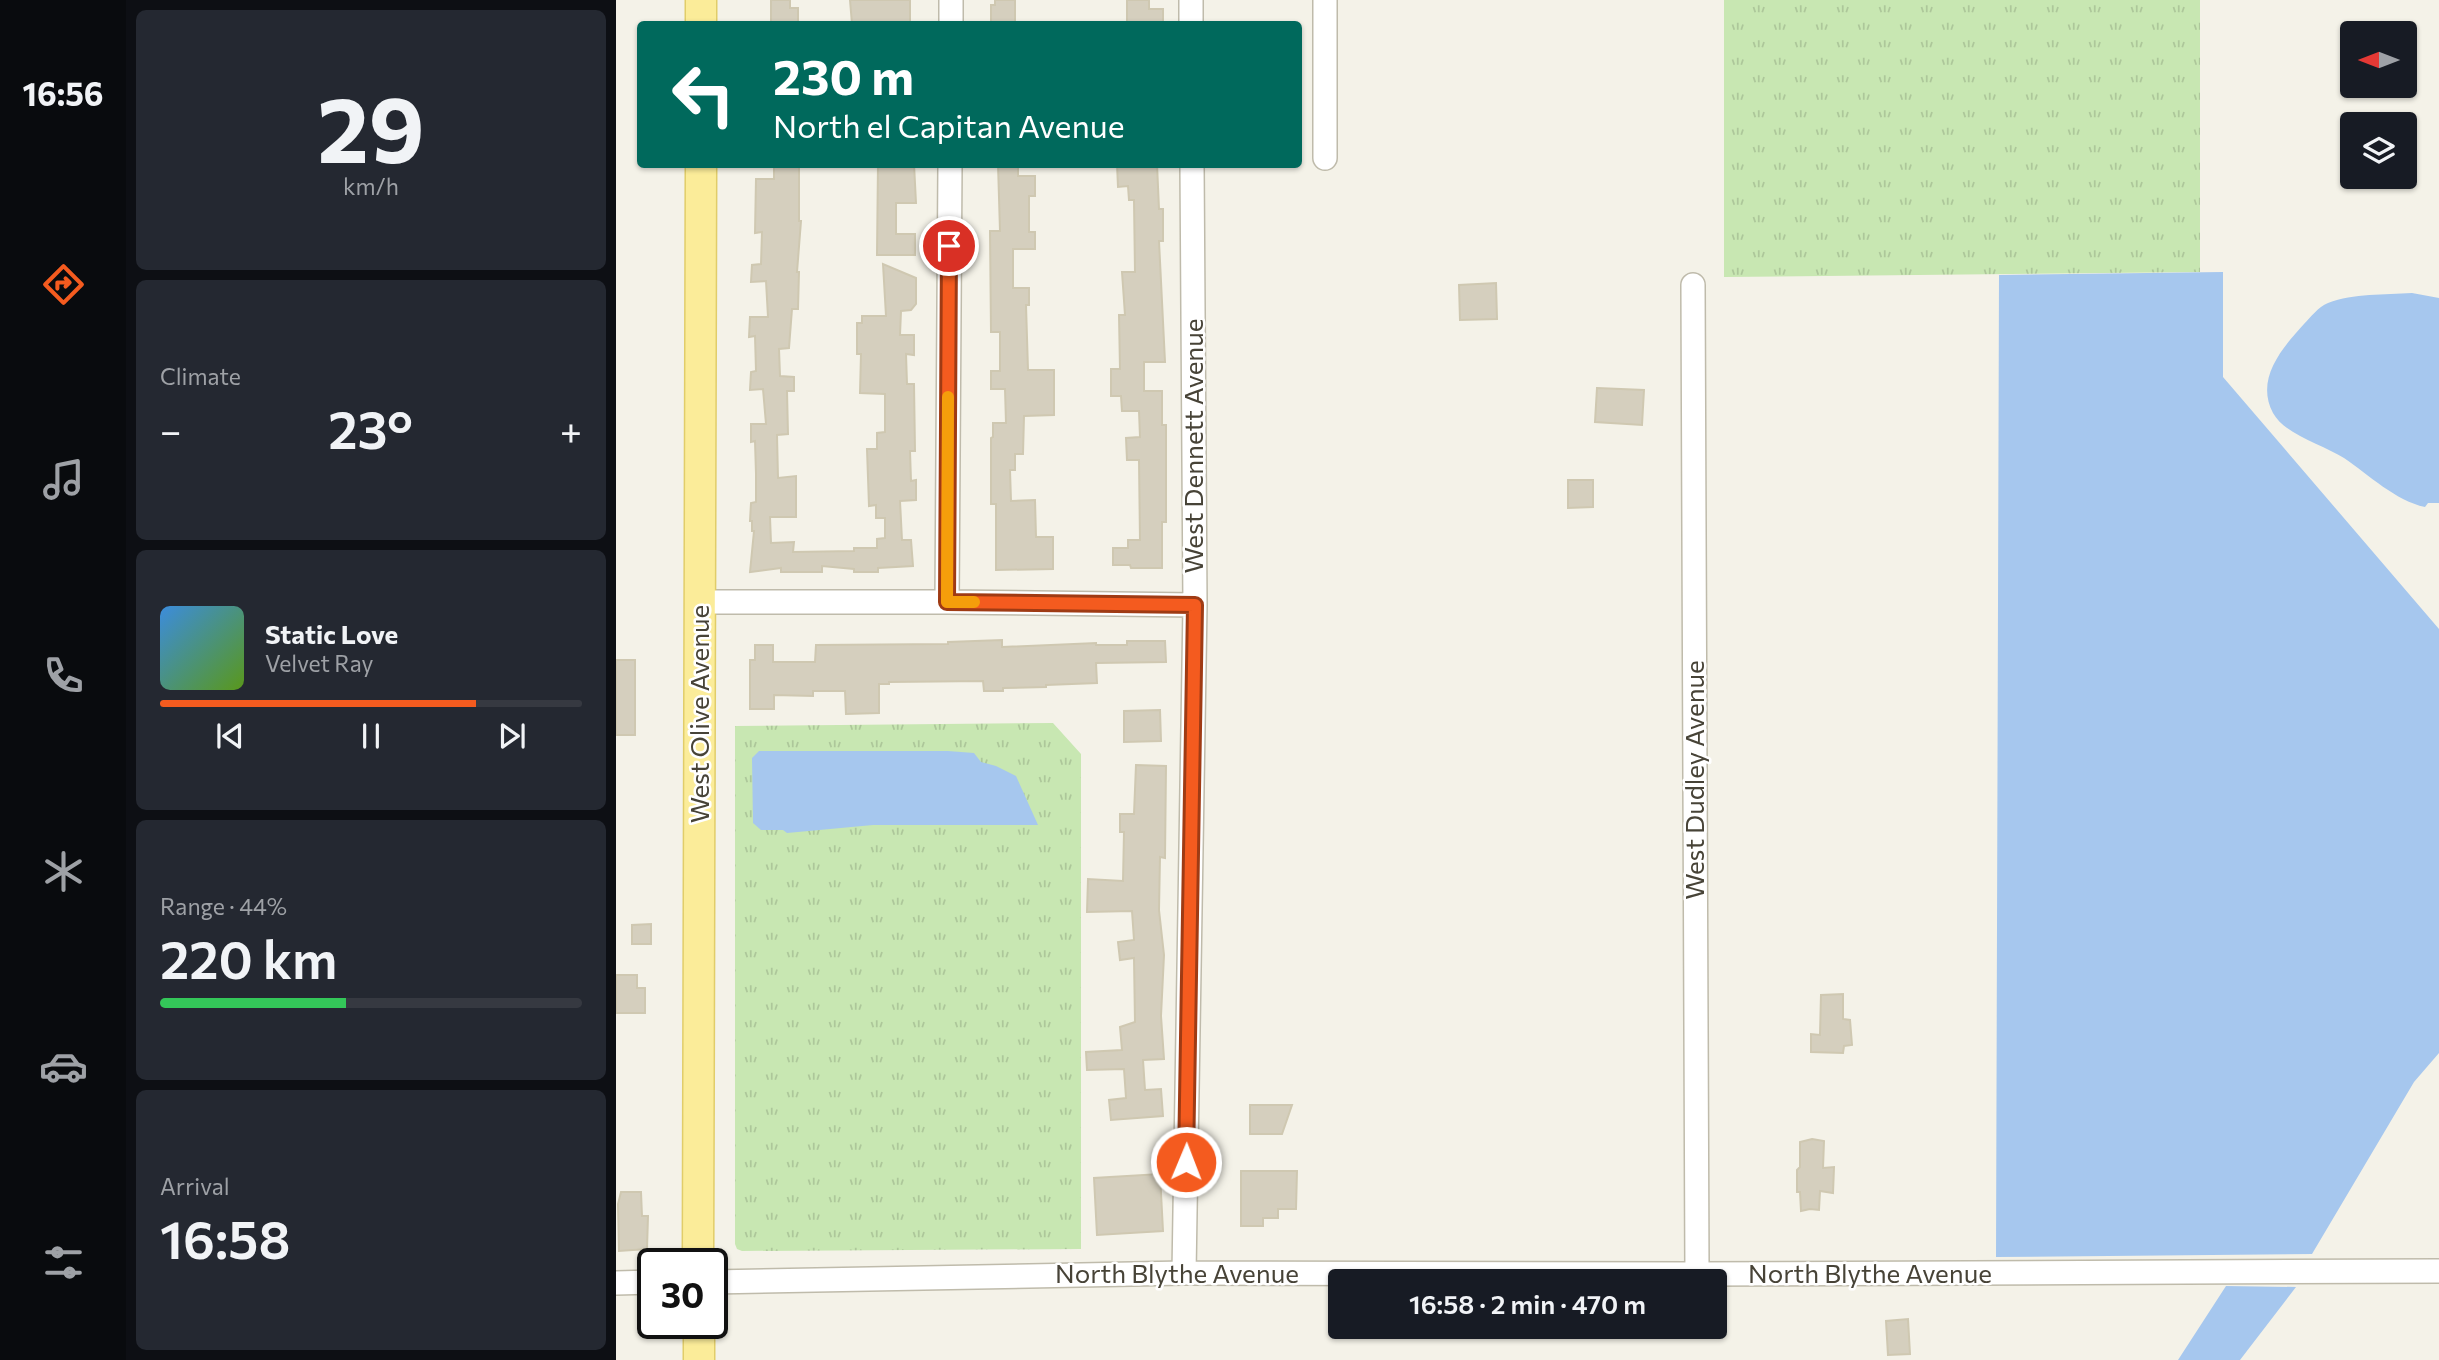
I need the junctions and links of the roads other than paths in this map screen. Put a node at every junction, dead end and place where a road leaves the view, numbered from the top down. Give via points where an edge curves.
1 (701, 0) edge
2 (951, 0) edge
3 (1191, 0) edge
4 (1325, 0) edge
5 (701, 21) edge
6 (951, 21) edge
7 (1191, 21) edge
8 (1325, 158) dead end
9 (701, 168) edge
10 (950, 168) edge
11 (1192, 168) edge
12 (1693, 285) dead end
13 (700, 602) junction
14 (947, 602) junction
15 (1195, 605) junction
16 (698, 1248) edge
17 (1697, 1269) edge
18 (2439, 1271) edge
19 (1184, 1273) junction
20 (1328, 1274) edge
21 (1727, 1275) edge
22 (637, 1282) edge
23 (728, 1282) edge
24 (616, 1283) edge
25 (699, 1339) edge
26 (699, 1360) edge

1 - 5 main road
2 - 6 street
3 - 7 street
4 - 8 street
9 - 13 main road, West Olive Avenue
10 - 14 street
11 - 15 street, West Dennett Avenue
12 - 17 street, West Dudley Avenue
13 - 14 street
13 - 16 main road, West Olive Avenue
14 - 15 street
15 - 19 street, West Dennett Avenue
18 - 21 street, North Blythe Avenue
19 - 20 street, North Blythe Avenue
19 - 23 street, North Blythe Avenue
22 - 24 street
25 - 26 main road

